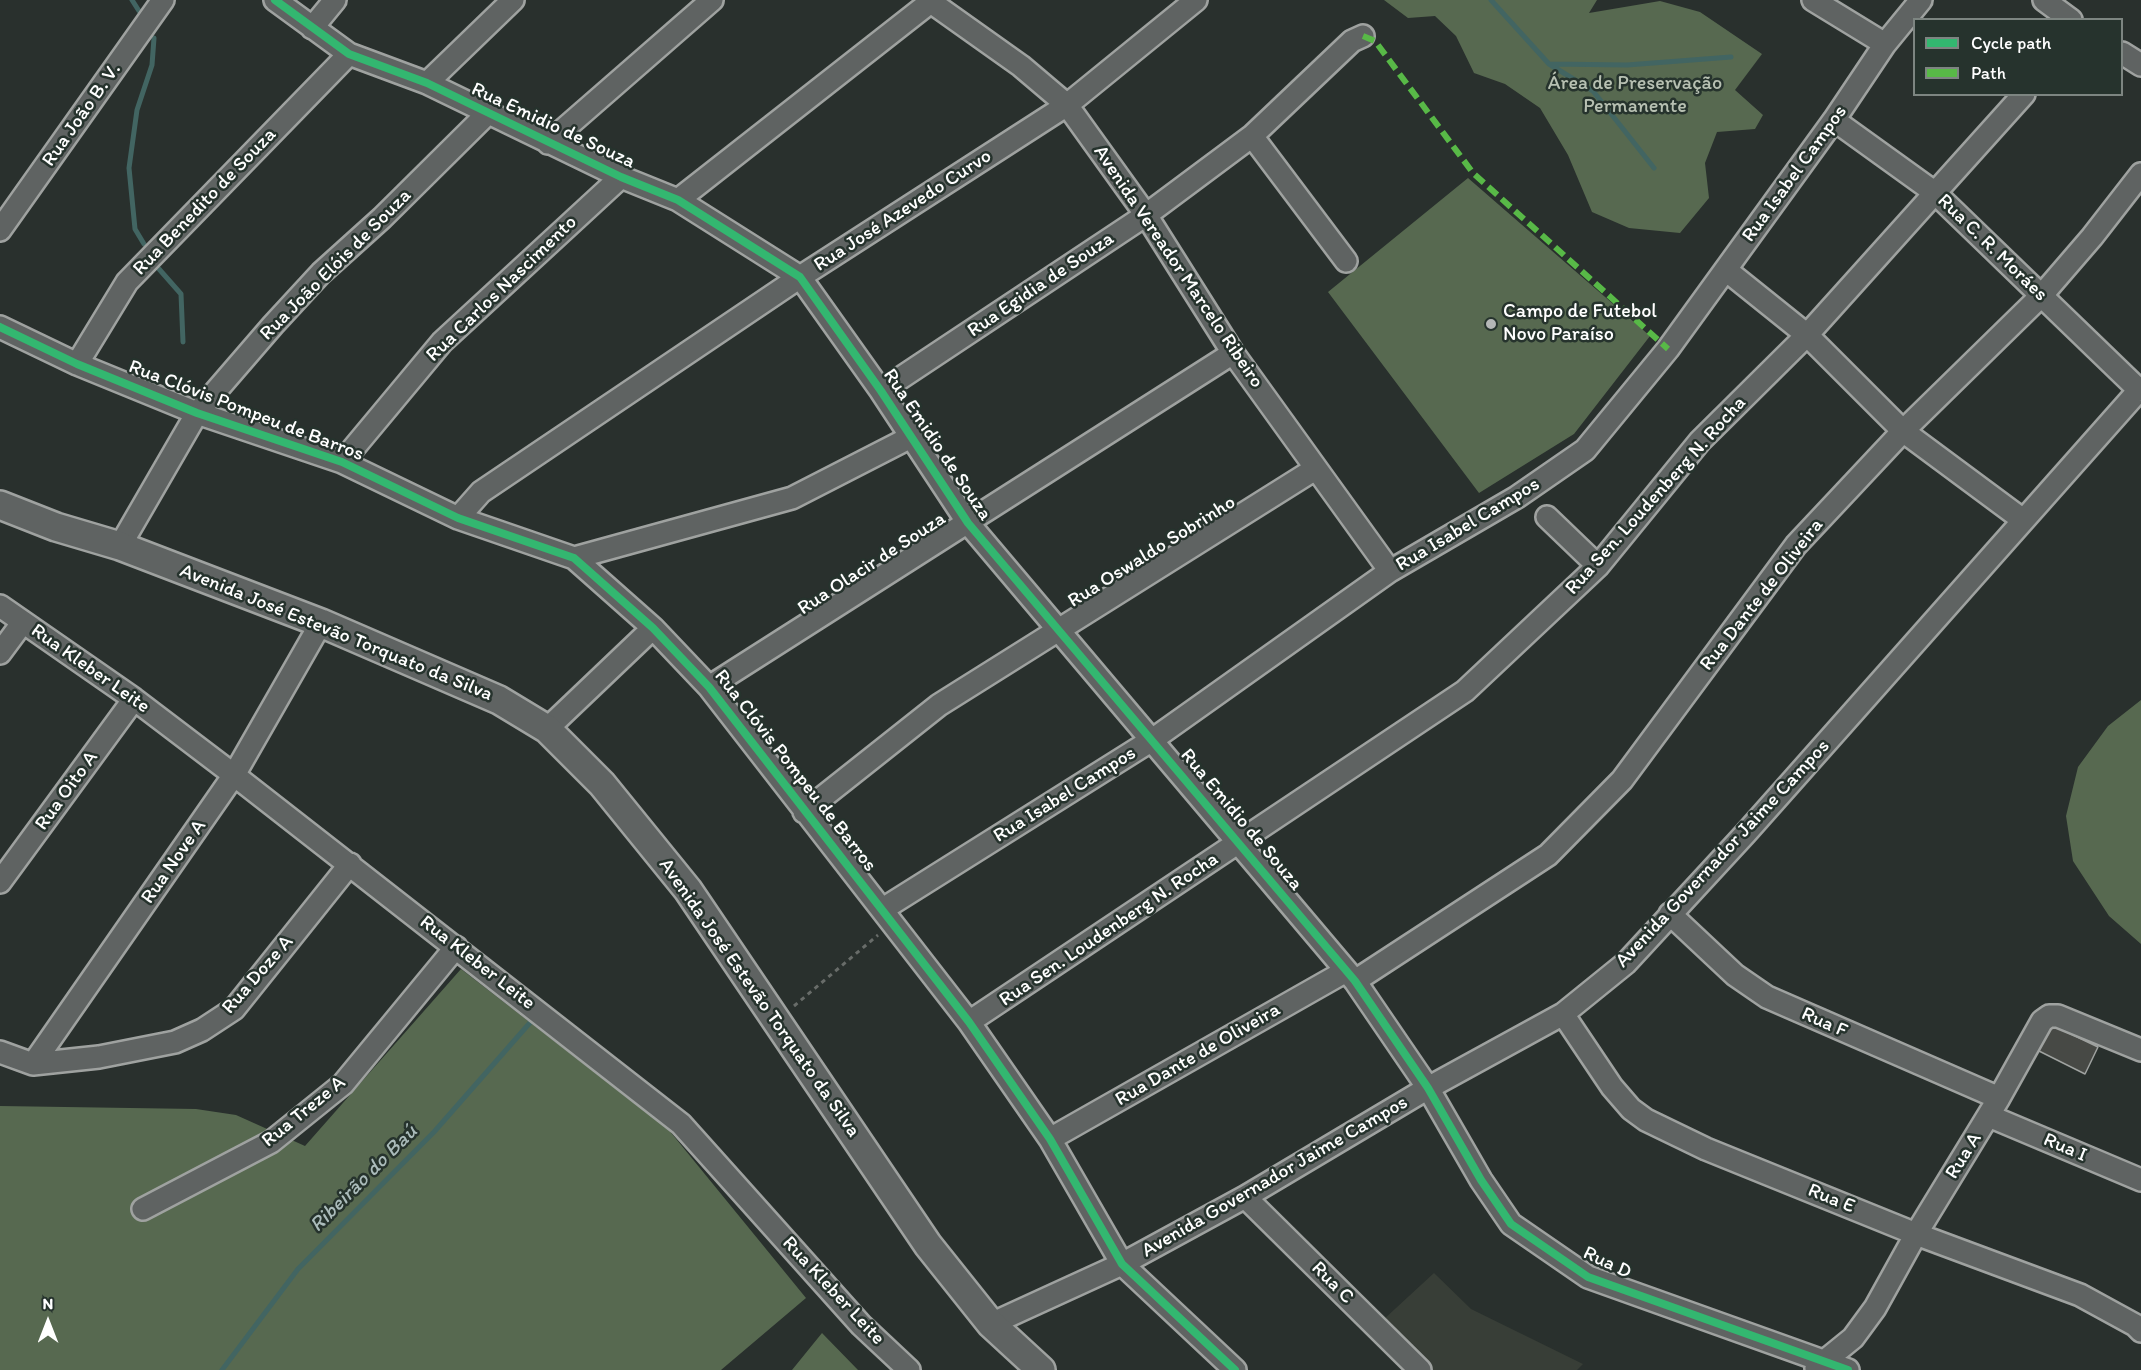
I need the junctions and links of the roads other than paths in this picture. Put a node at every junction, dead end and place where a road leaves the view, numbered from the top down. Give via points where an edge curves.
1 (163, 0) edge
2 (275, 0) edge
3 (335, 0) edge
4 (513, 0) edge
5 (712, 0) edge
6 (931, 0) edge
7 (1196, 0) edge
8 (1813, 0) edge
9 (1921, 0) edge
10 (2044, 0) edge
11 (2068, 18) edge
12 (312, 28) junction
13 (1363, 36) dead end
14 (1885, 44) junction
15 (349, 54) junction
16 (2123, 54) edge
17 (2141, 65) edge
18 (427, 83) junction
19 (2022, 96) edge
20 (1067, 105) junction
21 (487, 114) junction
22 (1834, 120) junction
23 (1252, 136) junction
24 (548, 143) junction
25 (2141, 174) edge
26 (621, 177) junction
27 (1934, 192) junction
28 (678, 200) junction
29 (1146, 214) junction
30 (0, 230) edge
31 (1346, 261) dead end
32 (1726, 270) junction
33 (800, 277) junction
34 (2042, 295) junction
35 (0, 327) edge
36 (1807, 335) junction
37 (1233, 353) junction
38 (77, 364) junction
39 (2140, 389) edge
40 (881, 391) junction
41 (197, 413) junction
42 (1903, 431) junction
43 (911, 436) junction
44 (342, 462) junction
45 (1315, 469) junction
46 (0, 505) edge
47 (1547, 517) dead end
48 (458, 518) junction
49 (2023, 520) junction
50 (968, 523) junction
51 (120, 546) junction
52 (574, 558) junction
53 (1598, 566) junction
54 (1390, 571) junction
55 (0, 606) edge
56 (23, 622) junction
57 (321, 623) junction
58 (653, 628) junction
59 (1057, 630) junction
60 (0, 653) edge
61 (709, 687) junction
62 (134, 699) junction
63 (547, 729) junction
64 (1152, 740) junction
65 (234, 775) junction
66 (804, 812) junction
67 (1239, 843) junction
68 (350, 864) junction
69 (0, 882) edge
70 (1670, 914) junction
71 (888, 916) junction
72 (456, 947) junction
73 (1351, 976) junction
74 (1563, 1014) junction
75 (969, 1022) junction
76 (2141, 1050) edge
77 (0, 1052) edge
78 (33, 1064) junction
79 (1428, 1088) junction
80 (1994, 1107) junction
81 (1050, 1139) junction
82 (2141, 1180) edge
83 (1245, 1197) junction
84 (143, 1209) dead end
85 (1916, 1234) junction
86 (1122, 1264) junction
87 (991, 1324) junction
88 (2141, 1331) edge
89 (1819, 1366) edge
90 (909, 1370) edge
91 (1041, 1370) edge
92 (1235, 1370) edge
93 (1420, 1370) edge
94 (1848, 1370) edge

1 - 30 street, Rua João B. V.
2 - 12 street, Rua Emidio de Souza
3 - 12 street
4 - 18 street
5 - 24 street
6 - 20 street, Avenida Vereador Marcelo Ribeiro
6 - 28 street
7 - 20 street, Rua José Azevedo Curvo
8 - 14 street
9 - 14 street, Rua Isabel Campos
10 - 11 street
12 - 15 street, Rua Emidio de Souza
13 - 23 street, Rua Egidia de Souza via 1352,41
14 - 22 street, Rua Isabel Campos
15 - 18 street, Rua Emidio de Souza
15 - 38 street, Rua Benedito de Souza via 127,282
16 - 17 street
18 - 21 street, Rua Emidio de Souza
19 - 27 street, Rua Sen. Loudenberg N. Rocha
20 - 29 street, Avenida Vereador Marcelo Ribeiro
20 - 33 street, Rua José Azevedo Curvo
21 - 24 street, Rua Emidio de Souza
21 - 41 street, Rua João Elóis de Souza via 321,273
22 - 27 street, Rua C. R. Moráes
22 - 32 street, Rua Isabel Campos
23 - 29 street, Rua Egidia de Souza
23 - 31 street
24 - 26 street, Rua Emidio de Souza
25 - 34 street, Rua Dante de Oliveira
26 - 28 street, Rua Emidio de Souza
26 - 44 street, Rua Carlos Nascimento via 442,342
27 - 34 street, Rua C. R. Moráes
27 - 36 street, Rua Sen. Loudenberg N. Rocha
28 - 33 street, Rua Emidio de Souza
29 - 37 street, Avenida Vereador Marcelo Ribeiro
29 - 40 street, Rua Egidia de Souza
32 - 36 street
32 - 54 street, Rua Isabel Campos via 1668,349 1585,450 1508,503
33 - 40 street, Rua Emidio de Souza
33 - 48 street, Rua José Azevedo Curvo via 481,492
34 - 39 street, Rua C. R. Moráes
34 - 42 street, Rua Dante de Oliveira
35 - 38 street, Rua Clóvis Pompeu de Barros
36 - 42 street
36 - 53 street, Rua Sen. Loudenberg N. Rocha via 1700,441
37 - 45 street, Avenida Vereador Marcelo Ribeiro
37 - 50 street, Rua Olacir de Souza
38 - 41 street, Rua Clóvis Pompeu de Barros
39 - 49 street, Avenida Governador Jaime Campos
40 - 43 street, Rua Emidio de Souza
41 - 44 street, Rua Clóvis Pompeu de Barros
41 - 51 street, Rua João Elóis de Souza
42 - 49 street
42 - 73 street, Rua Dante de Oliveira via 1796,545 1622,780 1548,855
43 - 50 street, Rua Emidio de Souza
43 - 52 street via 792,498
44 - 48 street, Rua Clóvis Pompeu de Barros
45 - 54 street, Avenida Vereador Marcelo Ribeiro
45 - 59 street, Rua Oswaldo Sobrinho
46 - 51 main road, Avenida José Estevão Torquato da Silva
47 - 53 street
48 - 52 street, Rua Clóvis Pompeu de Barros
49 - 70 street, Avenida Governador Jaime Campos
50 - 59 street, Rua Emidio de Souza
50 - 61 street, Rua Olacir de Souza
51 - 57 main road, Avenida José Estevão Torquato da Silva
52 - 58 street, Rua Clóvis Pompeu de Barros
53 - 67 street, Rua Sen. Loudenberg N. Rocha via 1465,691
54 - 64 street, Rua Isabel Campos
55 - 56 street, Rua Kleber Leite
56 - 60 street
56 - 62 street, Rua Kleber Leite
57 - 63 main road, Avenida José Estevão Torquato da Silva via 500,700
57 - 65 street, Rua Nove A
58 - 61 street, Rua Clóvis Pompeu de Barros
58 - 63 street
59 - 64 street, Rua Emidio de Souza
59 - 66 street, Rua Oswaldo Sobrinho via 939,705
61 - 66 street, Rua Clóvis Pompeu de Barros
62 - 65 street, Rua Kleber Leite
62 - 69 street, Rua Oito A
63 - 87 main road, Avenida José Estevão Torquato da Silva via 602,784 688,890 928,1245
64 - 67 street, Rua Emidio de Souza
64 - 71 street, Rua Isabel Campos
65 - 68 street, Rua Kleber Leite
65 - 78 street, Rua Nove A
66 - 71 street, Rua Clóvis Pompeu de Barros
67 - 73 street, Rua Emidio de Souza
67 - 75 street, Rua Sen. Loudenberg N. Rocha
68 - 72 street, Rua Kleber Leite
68 - 78 street, Rua Doze A via 234,1009 202,1030 175,1042
70 - 74 street, Avenida Governador Jaime Campos via 1626,963
70 - 80 street, Rua F via 1735,975 1767,997
71 - 75 street, Rua Clóvis Pompeu de Barros
72 - 84 street, Rua Treze A via 343,1084 271,1142
72 - 90 street, Rua Kleber Leite via 681,1124 861,1325
73 - 79 street, Rua Emidio de Souza
73 - 81 street, Rua Dante de Oliveira
74 - 79 street, Avenida Governador Jaime Campos
74 - 85 street, Rua E via 1612,1087 1646,1120 1706,1149
75 - 81 street, Rua Clóvis Pompeu de Barros
76 - 80 street, Rua A via 2058,1016 2049,1016 2042,1021
77 - 78 street
79 - 83 street, Avenida Governador Jaime Campos
79 - 89 street, Rua D via 1511,1224 1588,1277
80 - 82 street, Rua I
80 - 85 street, Rua A
81 - 86 street, Rua Clóvis Pompeu de Barros
83 - 86 street, Avenida Governador Jaime Campos
83 - 93 street, Rua C
85 - 88 street, Rua E via 2080,1295
85 - 89 street, Rua A via 1875,1308 1853,1338
86 - 87 street, Avenida Governador Jaime Campos
86 - 92 street, Rua Clóvis Pompeu de Barros
87 - 91 main road, Avenida José Estevão Torquato da Silva
89 - 94 street, Rua D

